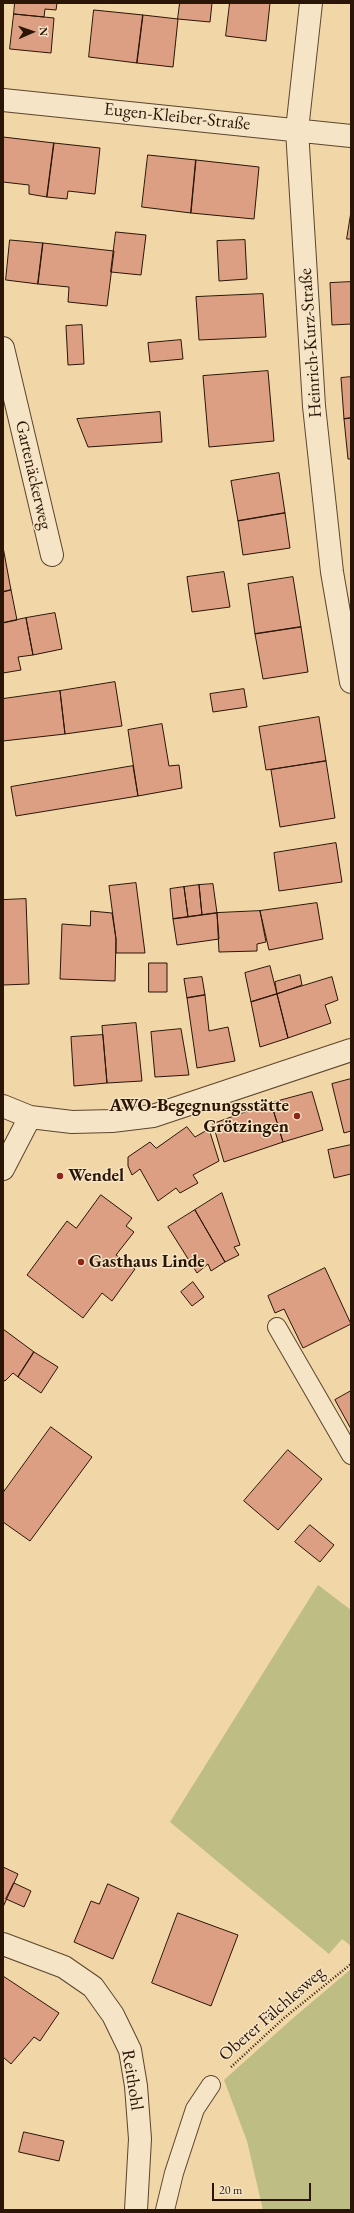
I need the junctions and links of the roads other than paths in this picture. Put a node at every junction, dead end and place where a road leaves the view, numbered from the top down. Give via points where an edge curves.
1 (311, 3) edge
2 (3, 100) edge
3 (297, 130) junction
4 (351, 136) edge
5 (3, 348) edge
6 (52, 555) dead end
7 (351, 682) edge
8 (351, 1050) edge
9 (3, 1106) edge
10 (30, 1117) junction
11 (3, 1168) edge
12 (277, 1327) dead end
13 (351, 1455) edge
14 (3, 1944) edge
15 (211, 2085) road end
16 (136, 2210) edge
17 (166, 2210) edge

1 - 3 street, Heinrich-Kurz-Straße
2 - 3 street, Eugen-Kleiber-Straße
3 - 4 street, Eugen-Kleiber-Straße
3 - 7 street, Heinrich-Kurz-Straße via 314,406 332,572
5 - 6 street, Gartenäckerweg
8 - 10 street via 153,1116 72,1122
9 - 10 street
10 - 11 street
12 - 13 lane
14 - 16 street, Reithohl via 64,1967 94,1987 113,2015 130,2050 136,2086 140,2139
15 - 17 lane via 195,2109 174,2173

